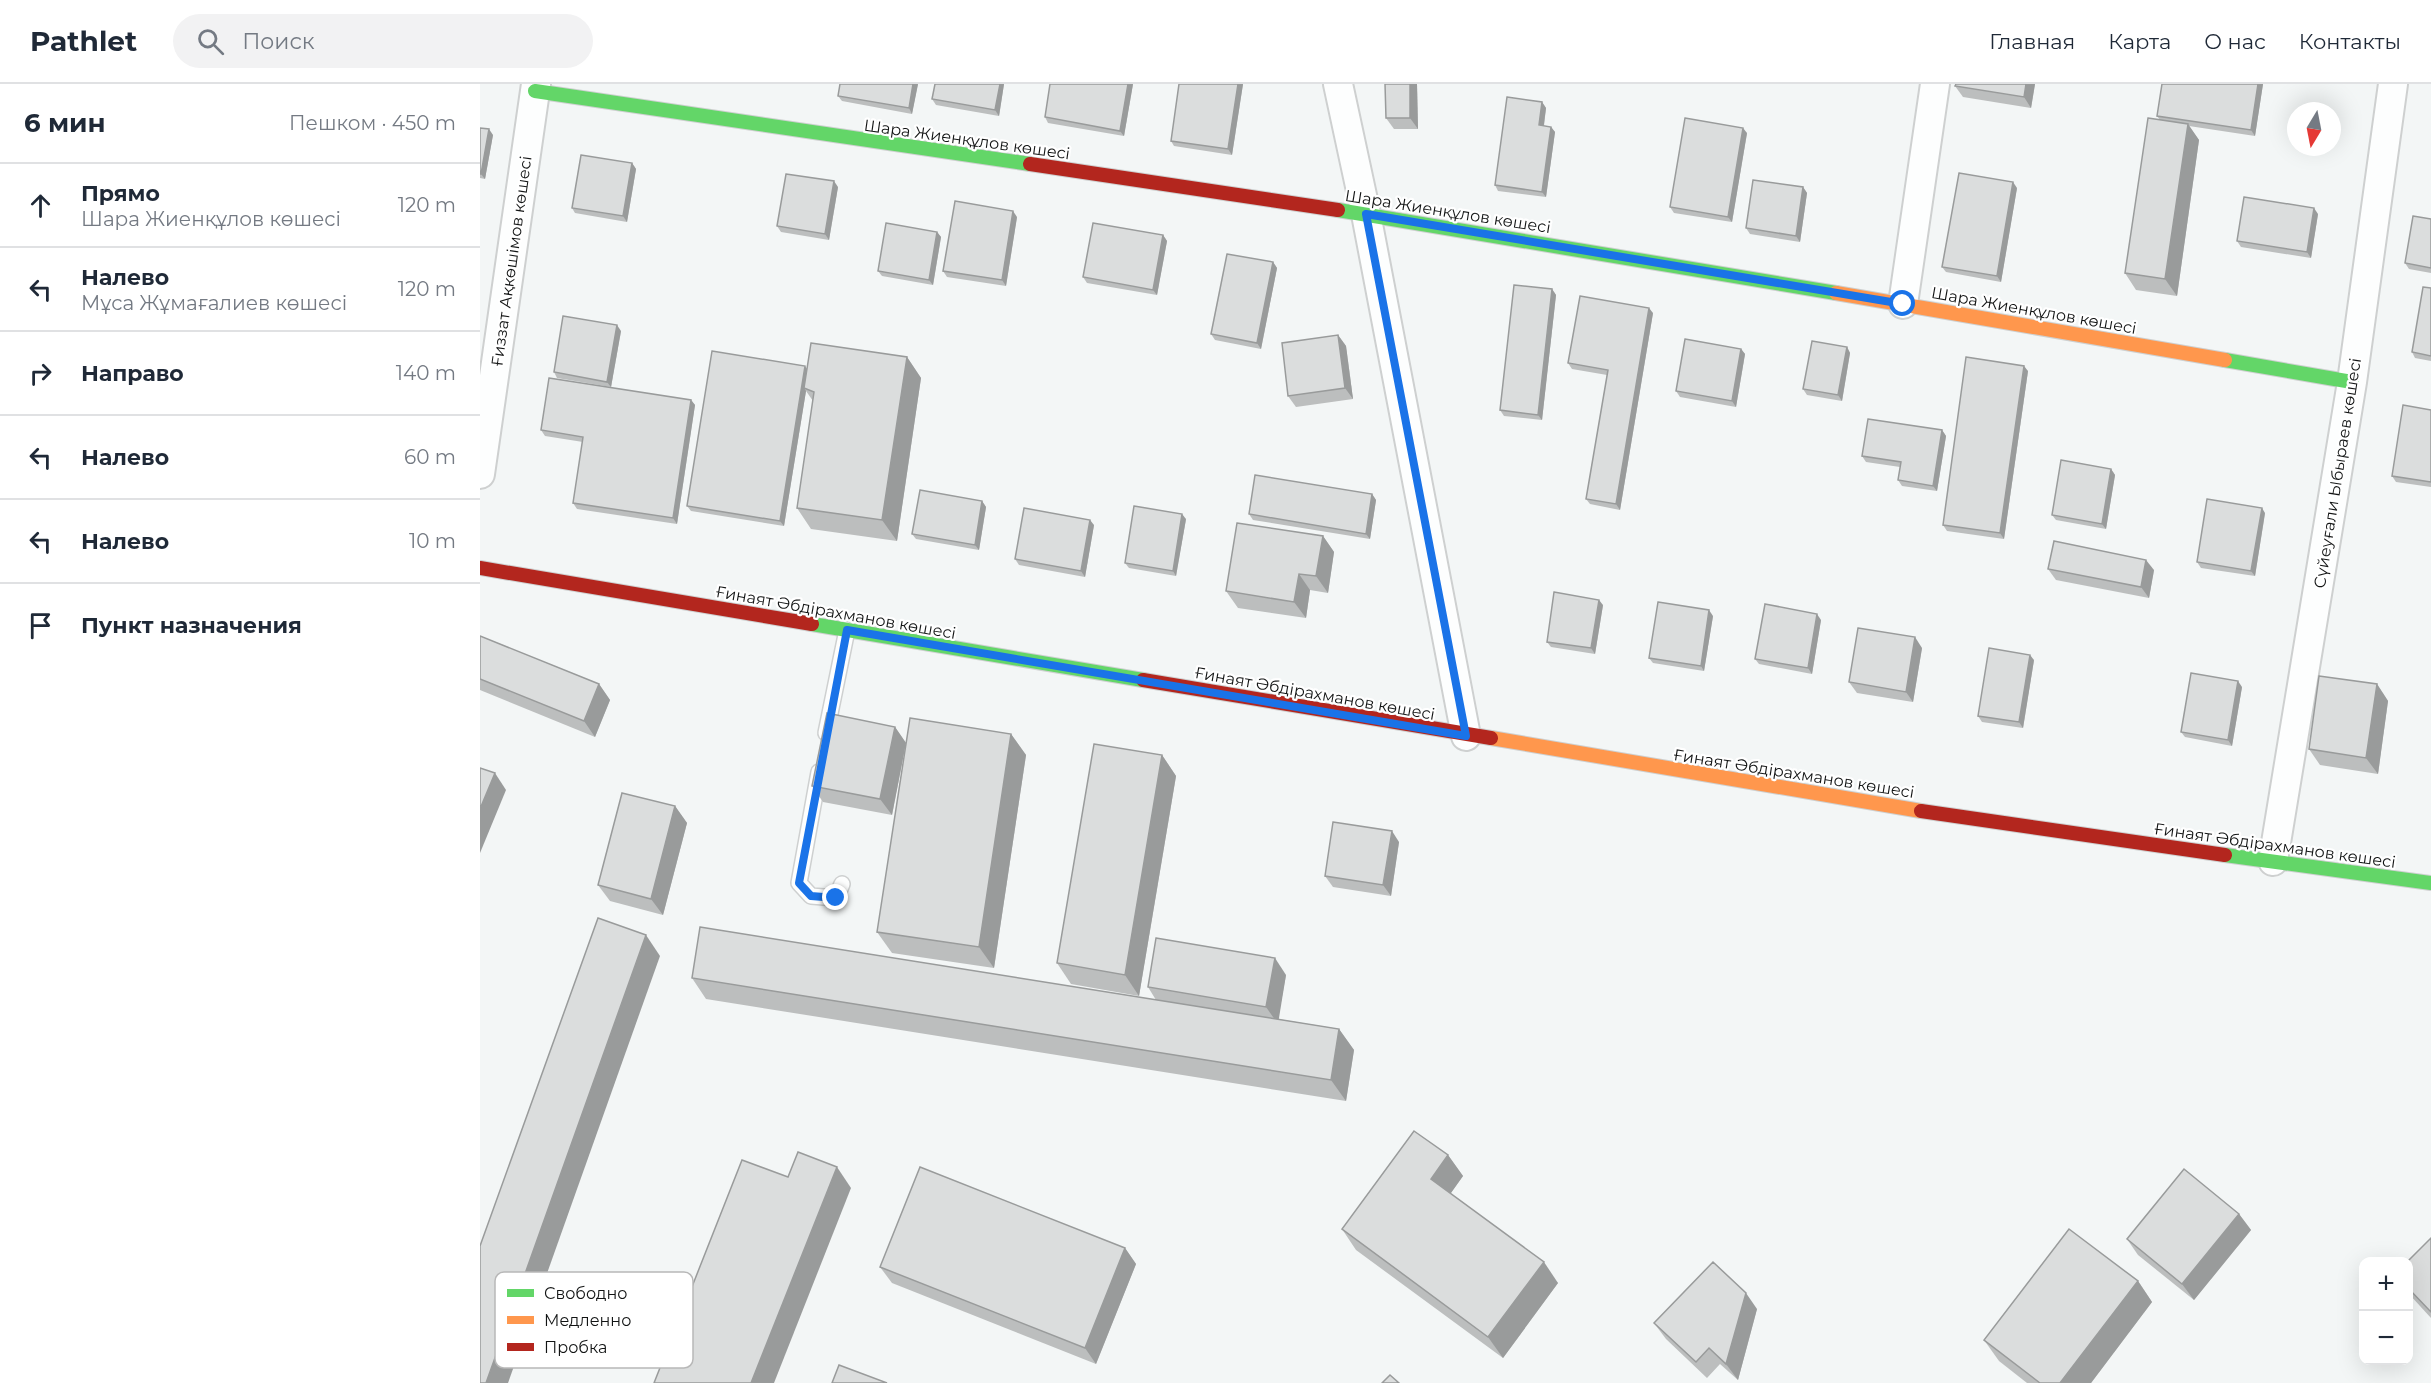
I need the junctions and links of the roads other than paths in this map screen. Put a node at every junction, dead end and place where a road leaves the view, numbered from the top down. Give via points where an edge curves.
1 (1338, 84) edge
2 (1935, 84) edge
3 (2392, 84) edge
4 (536, 88) edge
5 (1366, 214) junction
6 (1903, 304) junction
7 (2352, 382) junction
8 (480, 474) edge
9 (480, 568) edge
10 (847, 630) junction
11 (1466, 736) junction
12 (2273, 861) junction
13 (2431, 883) edge
14 (842, 884) dead end

1 - 5 street
2 - 6 street
3 - 7 street, Сүйеуғали Ыбыраев көшесi
4 - 5 street, Шара Жиенқұлов көшесі
4 - 8 street, Ғиззат Ақкөшімов көшесi
5 - 6 street, Шара Жиенқұлов көшесі
5 - 11 street
6 - 7 street, Шара Жиенқұлов көшесі
7 - 12 street, Сүйеуғали Ыбыраев көшесi
9 - 10 street, Ғинаят Әбдірахманов көшесі
10 - 11 street, Ғинаят Әбдірахманов көшесі
10 - 14 lane via 799,883 811,896 836,898
11 - 12 street, Ғинаят Әбдірахманов көшесі via 1976,820
12 - 13 street, Ғинаят Әбдірахманов көшесі

